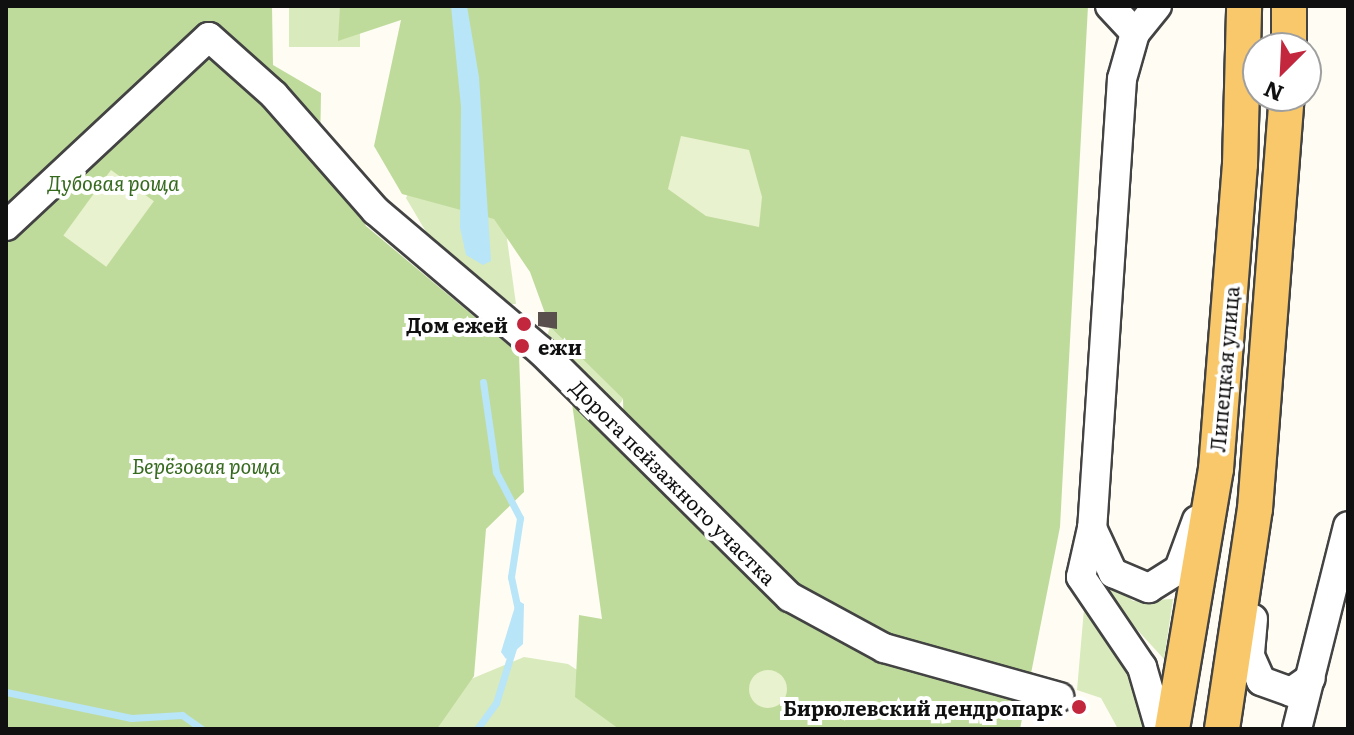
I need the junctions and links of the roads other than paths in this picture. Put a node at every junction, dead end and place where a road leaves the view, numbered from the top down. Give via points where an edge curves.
1 (1110, 6) edge
2 (1157, 6) edge
3 (1244, 6) edge
4 (1289, 6) edge
5 (1289, 32) edge
6 (1135, 33) junction
7 (1286, 112) edge
8 (6, 226) edge
9 (1216, 469) junction
10 (1255, 509) junction
11 (1348, 526) edge
12 (1092, 528) junction
13 (1311, 678) junction
14 (1281, 692) junction
15 (1059, 697) dead end
16 (1160, 729) edge
17 (1172, 729) edge
18 (1222, 729) edge
19 (1297, 729) edge

1 - 6 street
2 - 6 street
3 - 9 main road, Липецкая улица
4 - 5 main road
6 - 12 street via 1122,79
7 - 10 main road
8 - 15 street, Дорога пейзажного участка via 209,37 274,95 376,211 541,351 790,597 884,648
9 - 12 street via 1179,569 1164,584 1149,588 1113,573
9 - 17 main road, Липецкая улица
10 - 14 street via 1250,656 1261,681
10 - 18 main road
11 - 13 street
12 - 16 street via 1081,577 1085,592 1142,667
13 - 14 street
13 - 19 street
14 - 19 street

